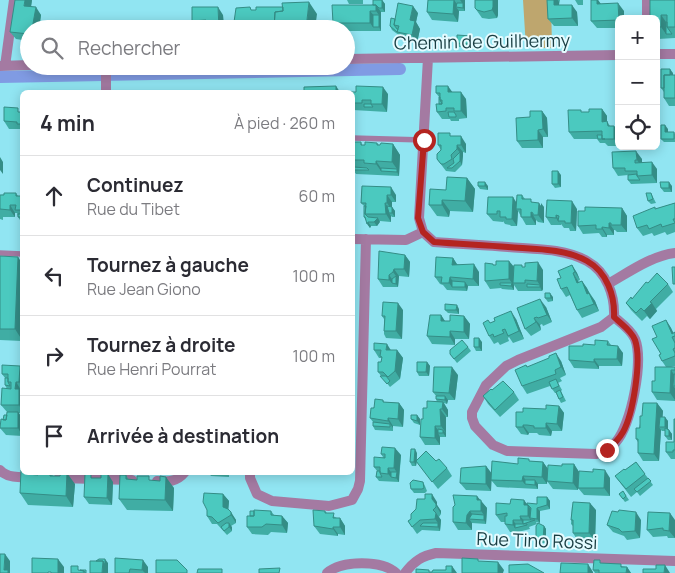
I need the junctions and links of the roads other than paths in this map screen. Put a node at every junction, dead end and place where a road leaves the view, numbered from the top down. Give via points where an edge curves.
1 (14, 0) edge
2 (647, 0) edge
3 (647, 15) edge
4 (660, 54) edge
5 (675, 54) edge
6 (615, 55) edge
7 (428, 58) junction
8 (355, 59) edge
9 (20, 65) edge
10 (2, 66) edge
11 (106, 75) edge
12 (106, 90) edge
13 (355, 138) edge
14 (424, 140) junction
15 (423, 232) junction
16 (355, 238) edge
17 (366, 239) junction
18 (0, 253) edge
19 (675, 253) edge
20 (20, 254) edge
21 (608, 284) junction
22 (614, 317) junction
23 (0, 470) edge
24 (182, 475) edge
25 (250, 475) edge
26 (675, 561) edge
27 (327, 573) edge
28 (396, 573) edge
29 (405, 573) edge

1 - 10 street
2 - 3 street
4 - 5 street
6 - 7 street, Chemin de Guilhermy
7 - 8 street, Chemin de Guilhermy
7 - 14 street
9 - 10 street
11 - 12 street
13 - 14 lane
14 - 15 street via 418,218
15 - 17 street via 406,240
15 - 21 street via 434,242 540,249 573,256 588,261
16 - 17 street
17 - 25 street via 358,489 352,500 329,506 272,501 257,494
18 - 20 lane
19 - 21 street via 644,264
21 - 22 street
22 - 22 street via 634,339 637,351 635,392 624,430 607,450 596,454 507,451 493,445 475,426 472,412 486,385 506,366 601,327
23 - 24 street via 12,476 171,482
26 - 29 street, Rue Tino Rossi via 436,553 415,560
27 - 28 street via 346,564 384,566

